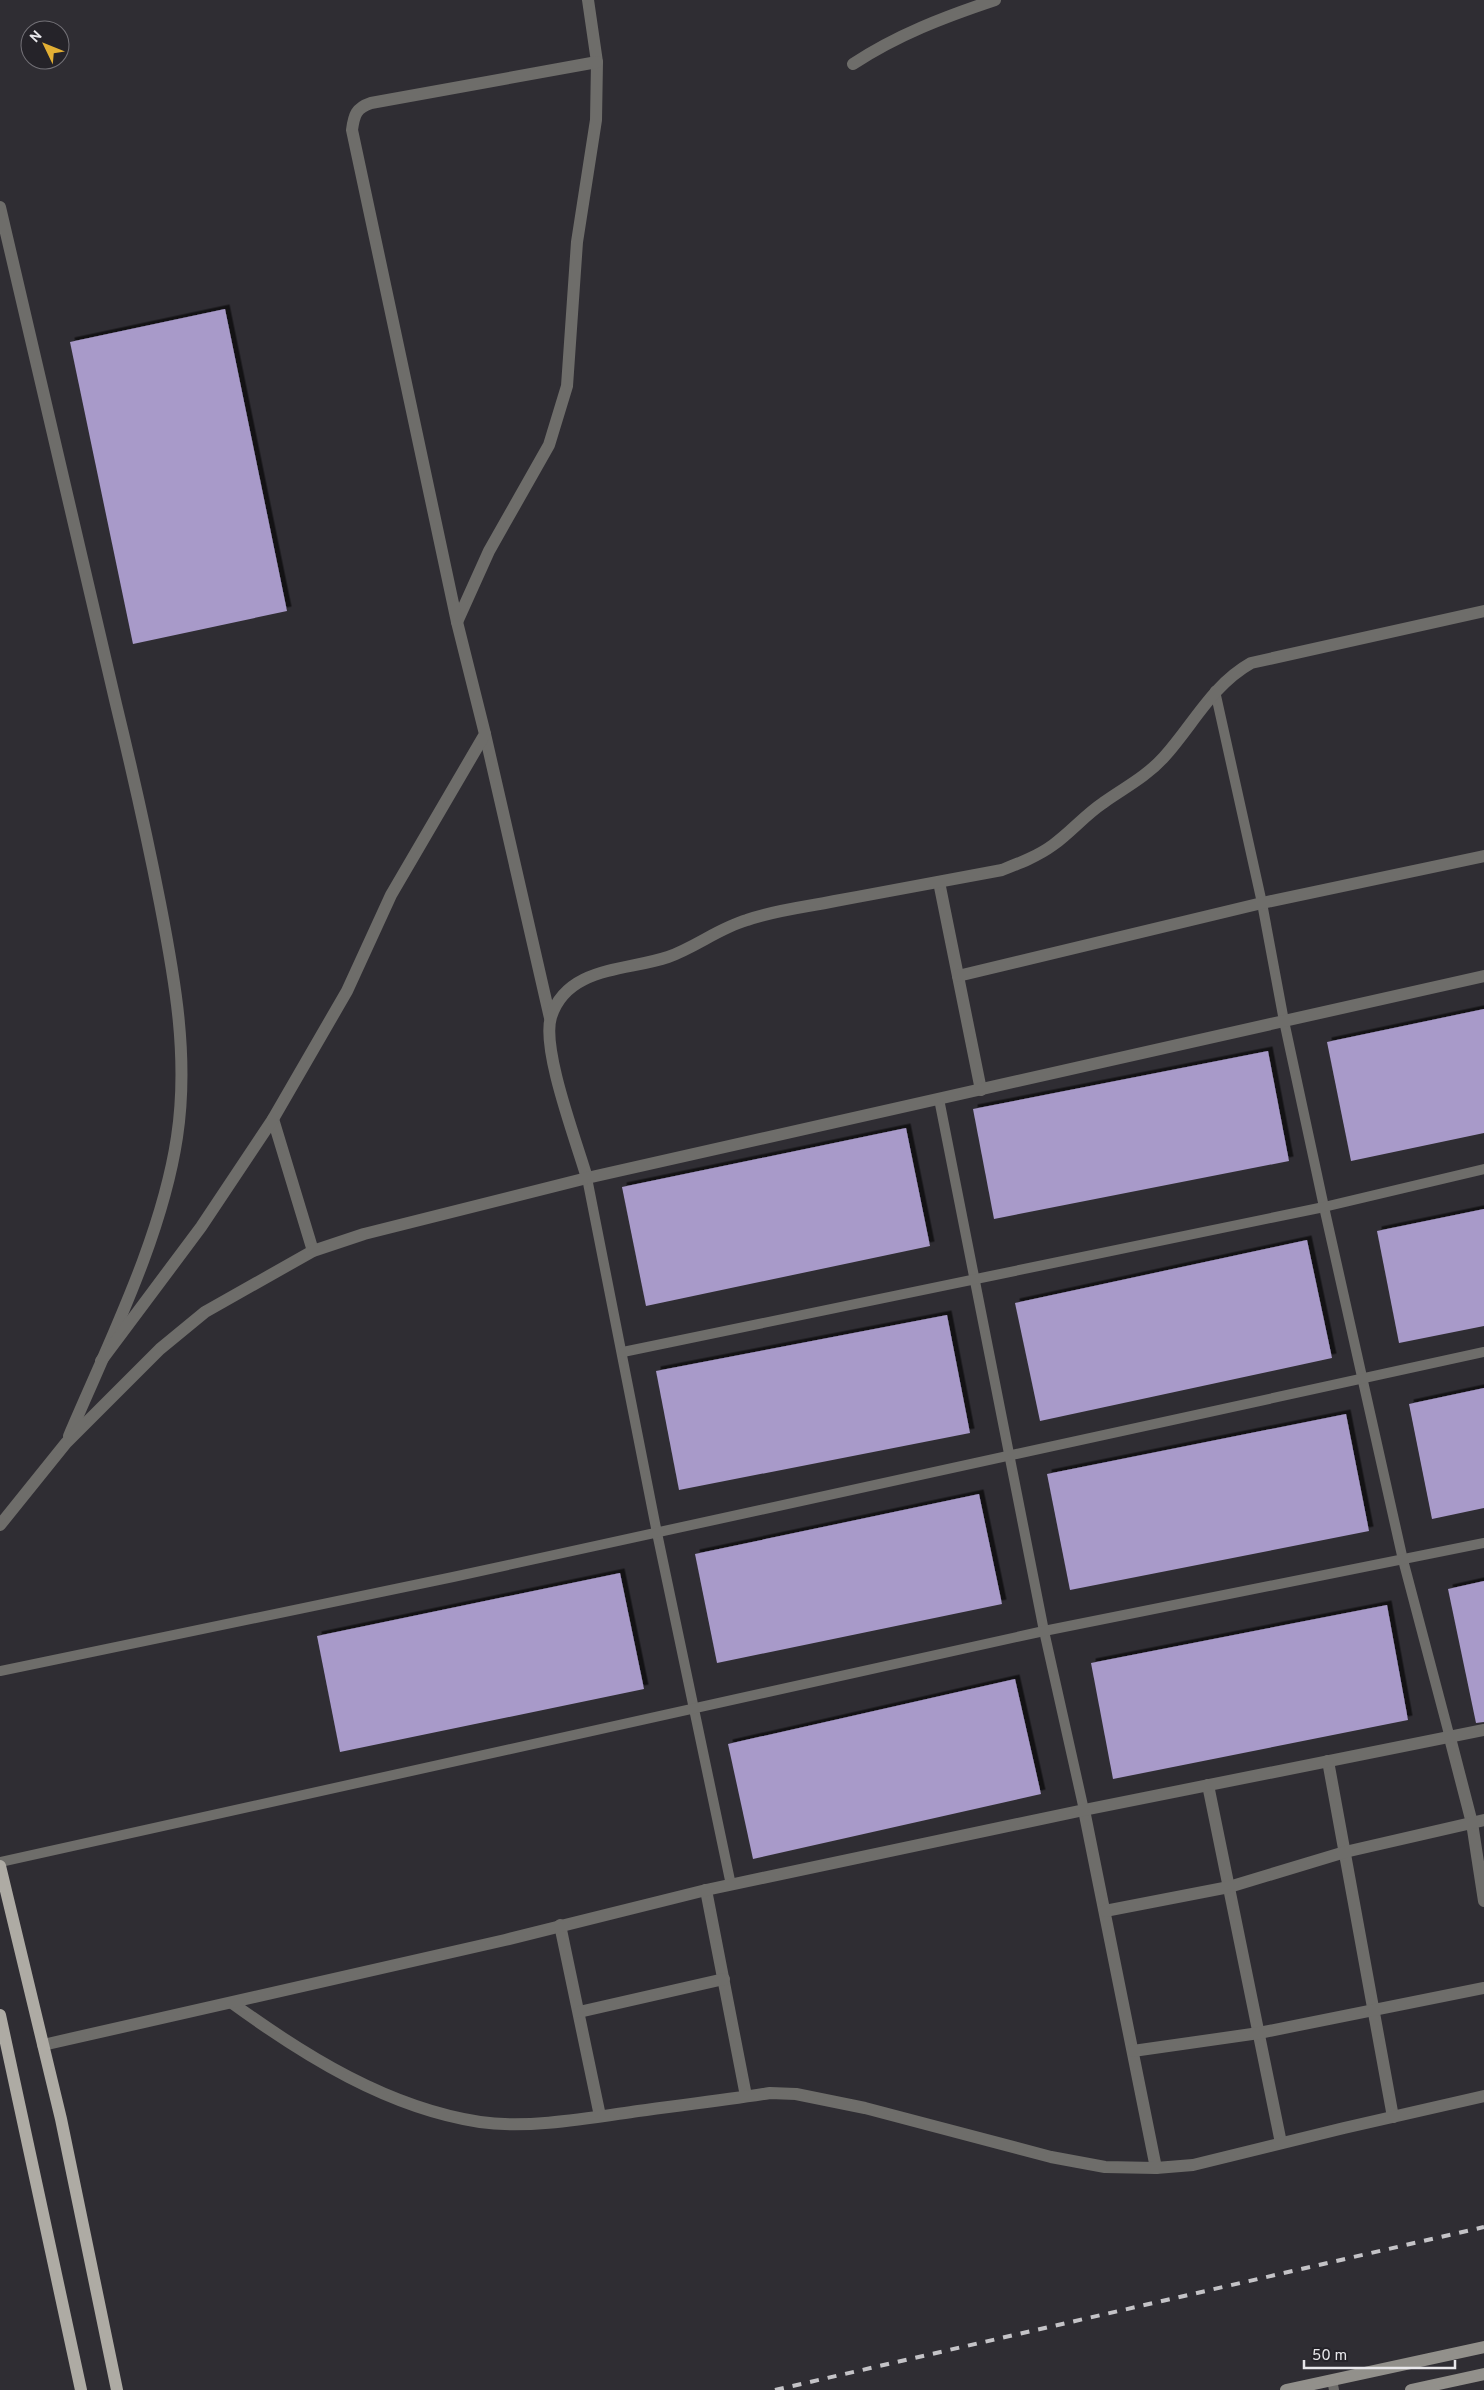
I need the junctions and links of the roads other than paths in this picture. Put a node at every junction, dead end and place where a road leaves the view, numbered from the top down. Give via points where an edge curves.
1 (588, 0) edge
2 (995, 0) edge
3 (597, 62) junction
4 (853, 64) dead end
5 (0, 207) edge
6 (1484, 611) edge
7 (457, 622) junction
8 (1215, 691) junction
9 (485, 734) junction
10 (1484, 856) edge
11 (939, 882) junction
12 (1262, 903) junction
13 (958, 976) junction
14 (1484, 976) edge
15 (550, 1018) junction
16 (1284, 1021) junction
17 (981, 1090) junction
18 (939, 1099) junction
19 (272, 1119) junction
20 (1484, 1170) edge
21 (587, 1178) junction
22 (1324, 1207) junction
23 (313, 1251) junction
24 (974, 1279) junction
25 (623, 1352) junction
26 (1484, 1352) edge
27 (101, 1361) junction
28 (1363, 1380) junction
29 (66, 1443) junction
30 (1011, 1457) junction
31 (0, 1525) edge
32 (657, 1533) junction
33 (1484, 1543) edge
34 (1403, 1560) junction
35 (1044, 1630) junction
36 (0, 1672) edge
37 (696, 1708) junction
38 (1484, 1730) edge
39 (1450, 1738) junction
40 (1328, 1761) junction
41 (1208, 1785) junction
42 (1084, 1810) junction
43 (1478, 1822) edge
44 (1345, 1852) junction
45 (0, 1864) edge
46 (731, 1885) junction
47 (1229, 1887) junction
48 (706, 1890) junction
49 (1484, 1900) edge
50 (1105, 1911) junction
51 (560, 1925) junction
52 (724, 1979) junction
53 (1484, 1988) edge
54 (232, 2004) junction
55 (1374, 2010) junction
56 (579, 2012) junction
57 (0, 2015) edge
58 (1259, 2033) junction
59 (43, 2045) junction
60 (1133, 2051) junction
61 (746, 2096) junction
62 (1484, 2096) edge
63 (600, 2116) junction
64 (1393, 2117) junction
65 (1281, 2143) junction
66 (1156, 2168) junction
67 (1484, 2347) edge
68 (1484, 2374) edge
69 (1333, 2385) edge
70 (81, 2390) edge
71 (117, 2390) edge
72 (1286, 2390) edge
73 (1411, 2390) edge

1 - 3 street
2 - 4 street via 914,29
3 - 7 street via 596,120 577,242 570,366 562,406 549,445 488,551
3 - 7 street via 371,103 355,113 352,130
5 - 27 street via 147,837 180,1021 181,1102 171,1169 151,1238
6 - 8 street via 1264,658 1238,670
7 - 9 street
8 - 11 street via 1151,770 1104,802 1052,846 1002,870
8 - 12 lane
9 - 15 street
9 - 19 street via 391,895 347,991
10 - 12 street
11 - 13 street
11 - 15 street via 745,920 666,958 590,976 573,985 559,999
12 - 13 street
12 - 16 lane
13 - 17 street
14 - 16 street
15 - 21 street via 553,1065
16 - 17 street
16 - 22 lane
17 - 18 street
18 - 21 street
18 - 24 lane
19 - 23 street
19 - 27 street via 222,1198
20 - 22 lane
21 - 23 street via 364,1234
21 - 25 lane
22 - 24 lane
22 - 28 lane
23 - 29 street via 205,1312 160,1349
24 - 25 lane
24 - 30 lane
25 - 32 lane
26 - 28 lane
27 - 29 street
28 - 30 lane
28 - 34 lane
29 - 31 street
30 - 32 lane
30 - 35 lane
32 - 36 lane
32 - 37 lane
33 - 34 lane
34 - 35 lane
34 - 39 lane
35 - 37 lane
35 - 42 lane
37 - 45 lane
37 - 46 lane
38 - 39 street
39 - 40 street
39 - 43 street
40 - 41 street
40 - 44 street
41 - 42 street
41 - 47 street
42 - 46 street
42 - 50 street
43 - 44 street
43 - 49 street
44 - 47 street
44 - 55 street
45 - 59 main road
46 - 48 street
47 - 50 street
47 - 58 street
48 - 51 street
48 - 52 street
50 - 60 street
51 - 54 street
51 - 56 street
52 - 56 street
52 - 61 street
53 - 55 street
54 - 59 street
54 - 63 street via 308,2056 395,2098 436,2113 481,2122 520,2124
55 - 58 street
55 - 64 street
56 - 63 street
57 - 70 main road
58 - 60 street
58 - 65 street
59 - 71 main road
60 - 66 street
61 - 63 street
61 - 66 street via 796,2094 866,2108 1052,2157 1105,2167
62 - 64 street
64 - 65 street
65 - 66 street via 1193,2165
67 - 69 main road
68 - 73 main road
69 - 72 main road

